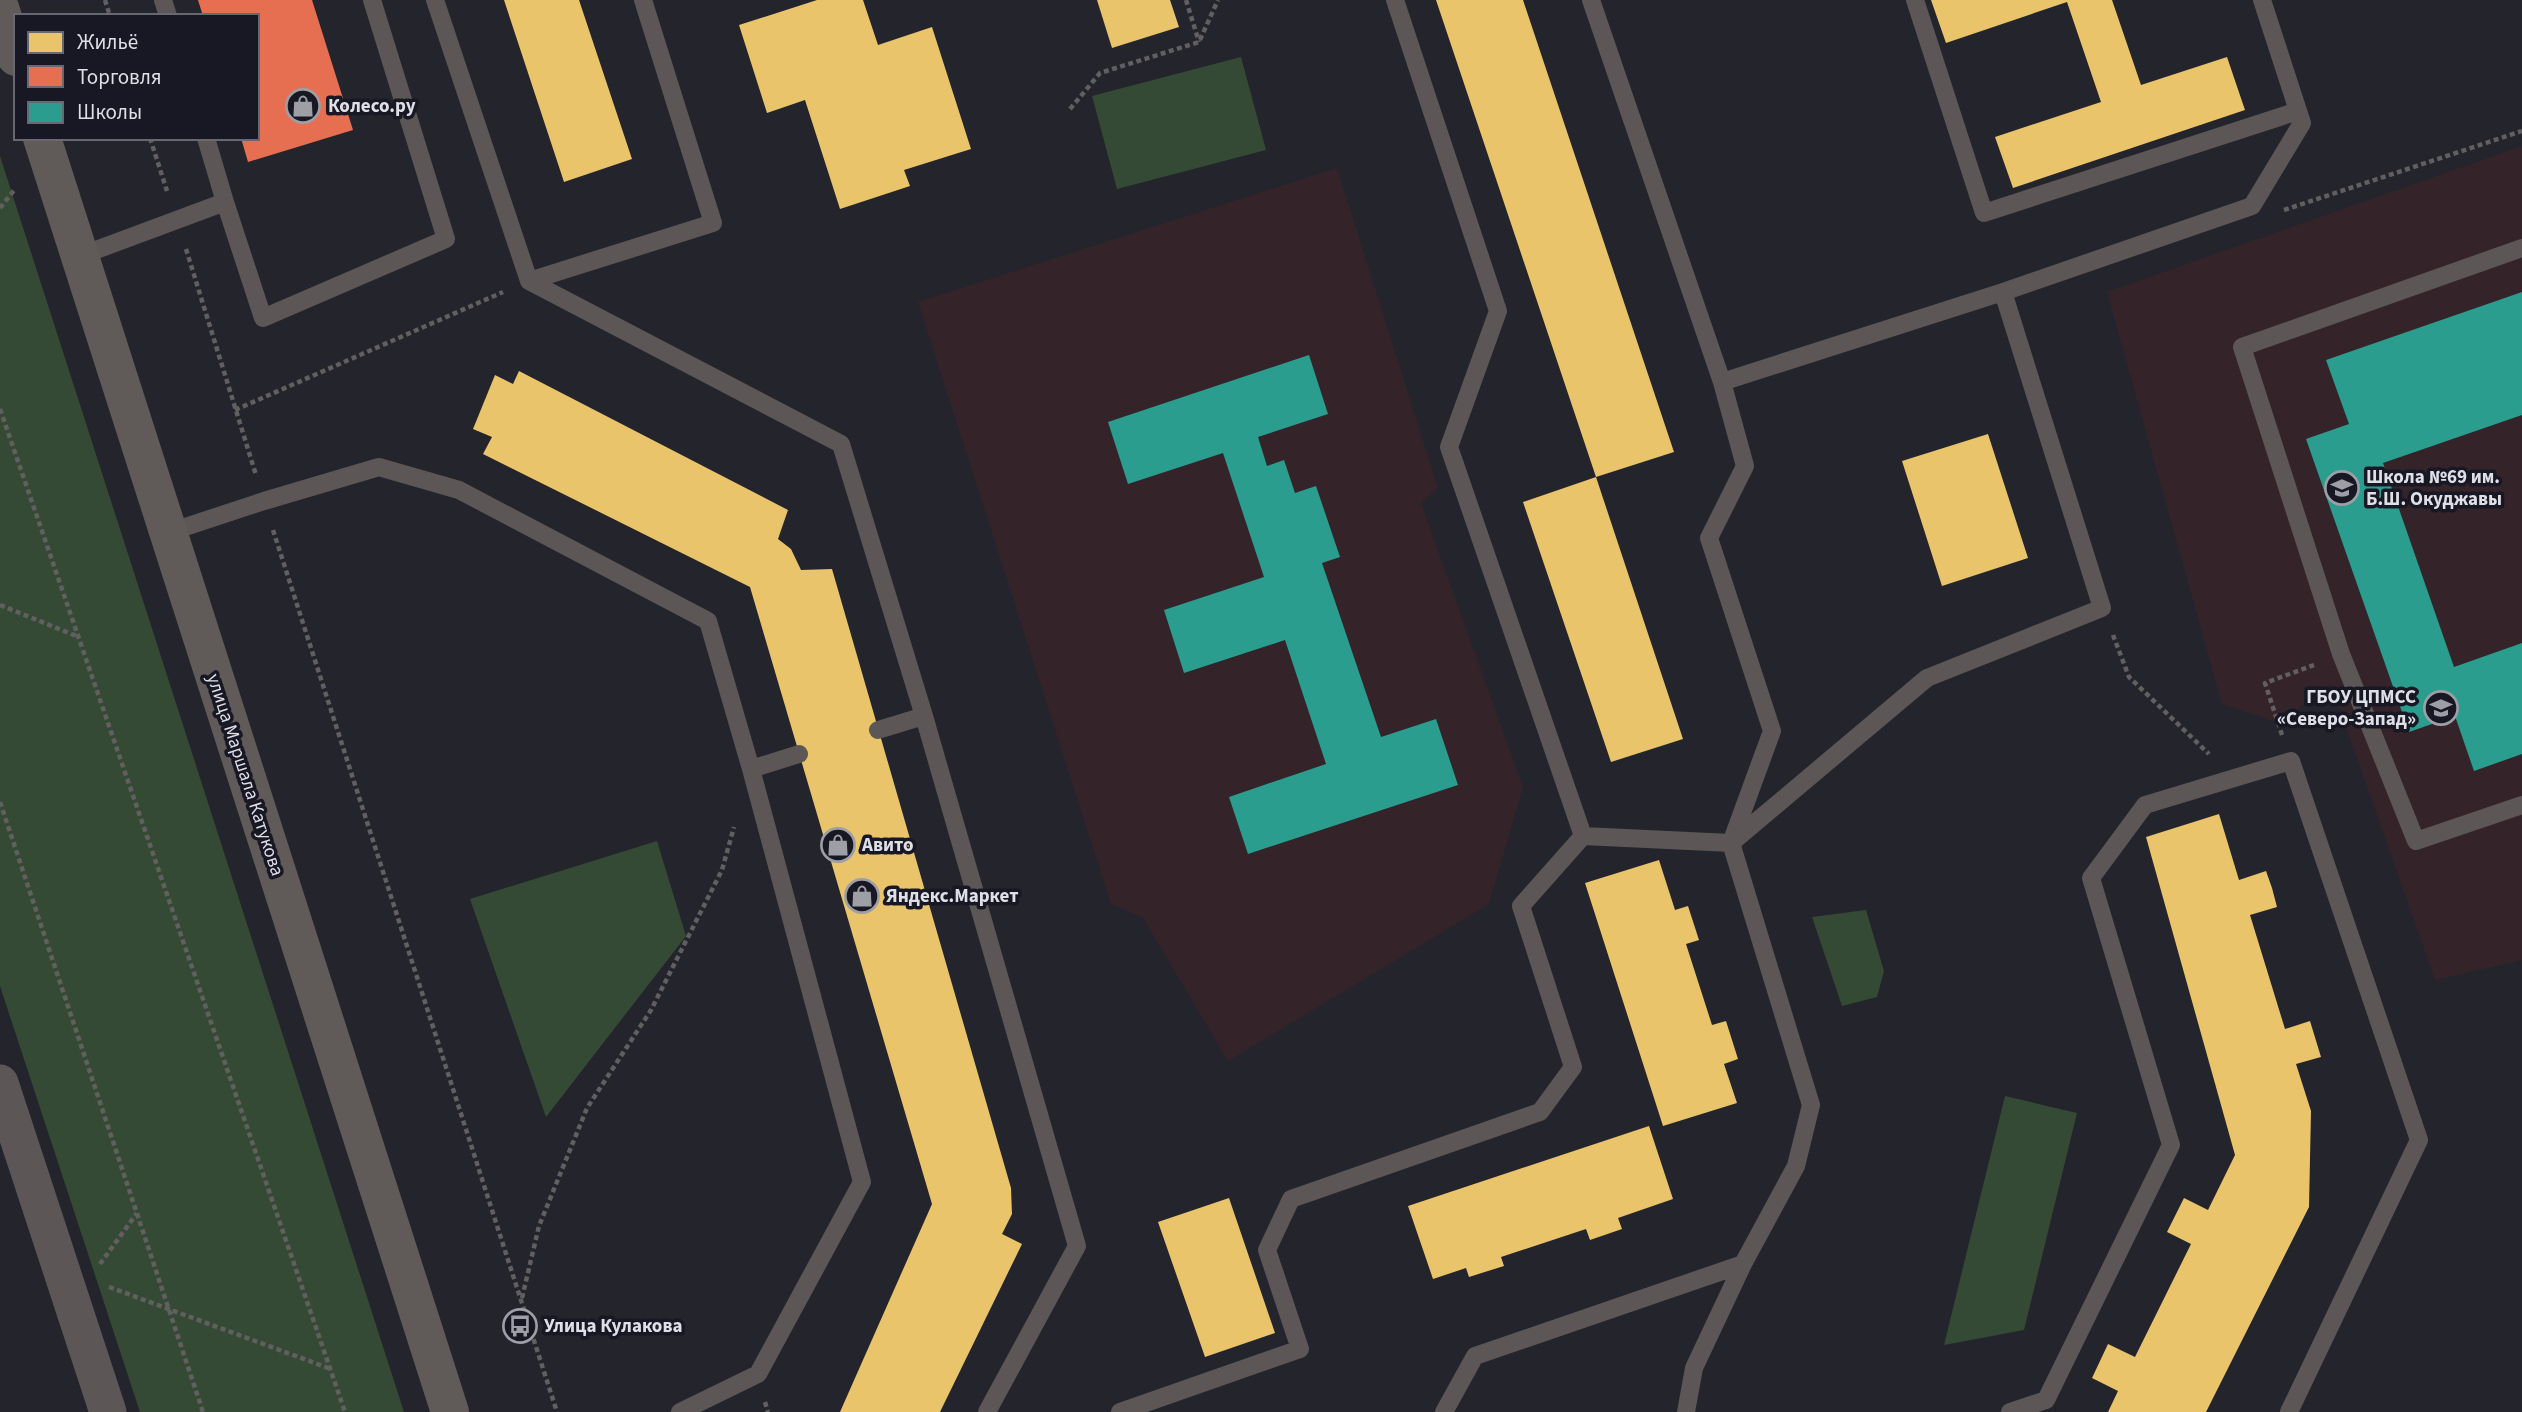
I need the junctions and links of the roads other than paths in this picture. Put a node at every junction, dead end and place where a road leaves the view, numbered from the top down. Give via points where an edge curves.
1 (372, 0) edge
2 (435, 0) edge
3 (643, 0) edge
4 (1395, 0) edge
5 (1591, 0) edge
6 (1915, 0) edge
7 (2262, 0) edge
8 (0, 8) edge
9 (14, 51) edge
10 (2298, 111) junction
11 (43, 140) edge
12 (207, 140) edge
13 (226, 202) junction
14 (2522, 248) edge
15 (80, 256) junction
16 (529, 281) junction
17 (2003, 292) junction
18 (1722, 382) junction
19 (167, 533) junction
20 (924, 716) junction
21 (878, 730) dead end
22 (799, 754) dead end
23 (751, 769) junction
24 (2522, 805) edge
25 (1583, 836) junction
26 (1731, 843) junction
27 (0, 1083) edge
28 (1744, 1264) junction
29 (108, 1412) edge
30 (450, 1412) edge
31 (680, 1412) edge
32 (987, 1412) edge
33 (1120, 1412) edge
34 (1444, 1412) edge
35 (1686, 1412) edge
36 (2010, 1412) edge
37 (2289, 1412) edge

1 - 13 lane via 446,239 263,318
2 - 16 lane
3 - 16 lane via 713,223
4 - 25 lane via 1499,311 1449,447
5 - 18 lane
6 - 10 lane via 1984,213
7 - 10 lane
8 - 9 main road
10 - 17 lane via 2302,123 2252,206
11 - 15 main road, улица Маршала Катукова
12 - 13 lane
13 - 15 lane
14 - 24 lane via 2242,347 2341,654 2416,841
15 - 19 main road, улица Маршала Катукова
16 - 20 lane via 841,444
17 - 18 lane
17 - 26 lane via 2102,608 1927,678
18 - 26 lane via 1745,466 1709,538 1772,731
19 - 23 lane via 379,467 459,490 708,621
19 - 30 main road, улица Маршала Катукова
20 - 21 lane
20 - 32 lane via 1077,1246
22 - 23 lane
23 - 31 lane via 862,1182 758,1374
25 - 26 lane
25 - 33 lane via 1521,906 1573,1067 1540,1112 1291,1199 1267,1250 1300,1349
26 - 28 lane via 1811,1105 1796,1166
27 - 29 street via 78,1282
28 - 34 lane via 1475,1356
28 - 35 lane via 1694,1368
36 - 37 lane via 2046,1400 2171,1145 2091,878 2145,805 2291,761 2419,1140

